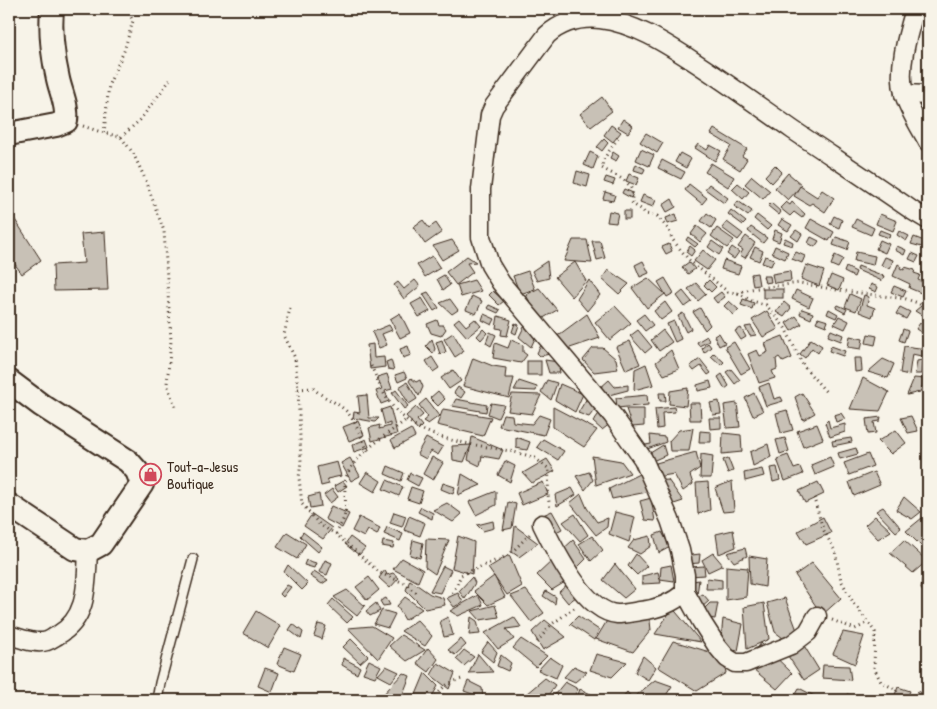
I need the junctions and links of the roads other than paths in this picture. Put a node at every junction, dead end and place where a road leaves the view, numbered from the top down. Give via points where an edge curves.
1 (52, 9) edge
2 (915, 9) edge
3 (904, 94) junction
4 (928, 95) edge
5 (9, 134) edge
6 (928, 142) edge
7 (928, 220) edge
8 (9, 381) edge
9 (9, 505) edge
10 (542, 524) road end
11 (88, 551) junction
12 (193, 559) dead end
13 (686, 592) junction
14 (817, 616) road end
15 (9, 635) edge
16 (157, 700) edge

1 - 5 street via 51,25 58,77 67,111 66,121
2 - 3 street via 901,74
3 - 4 street
3 - 6 street
7 - 13 street via 659,39 601,19 571,21 556,27 494,106 490,115 481,189 481,237 490,265 501,283 613,416 643,459 680,550
8 - 11 street via 128,461 137,472 142,484 101,544
9 - 11 street via 75,549
10 - 13 street via 564,567 590,598 607,611 616,614 649,610 678,600
11 - 15 street via 84,601 76,620 46,642
12 - 16 lane
13 - 14 street via 700,621 727,658 735,663 746,663 791,645 808,632

